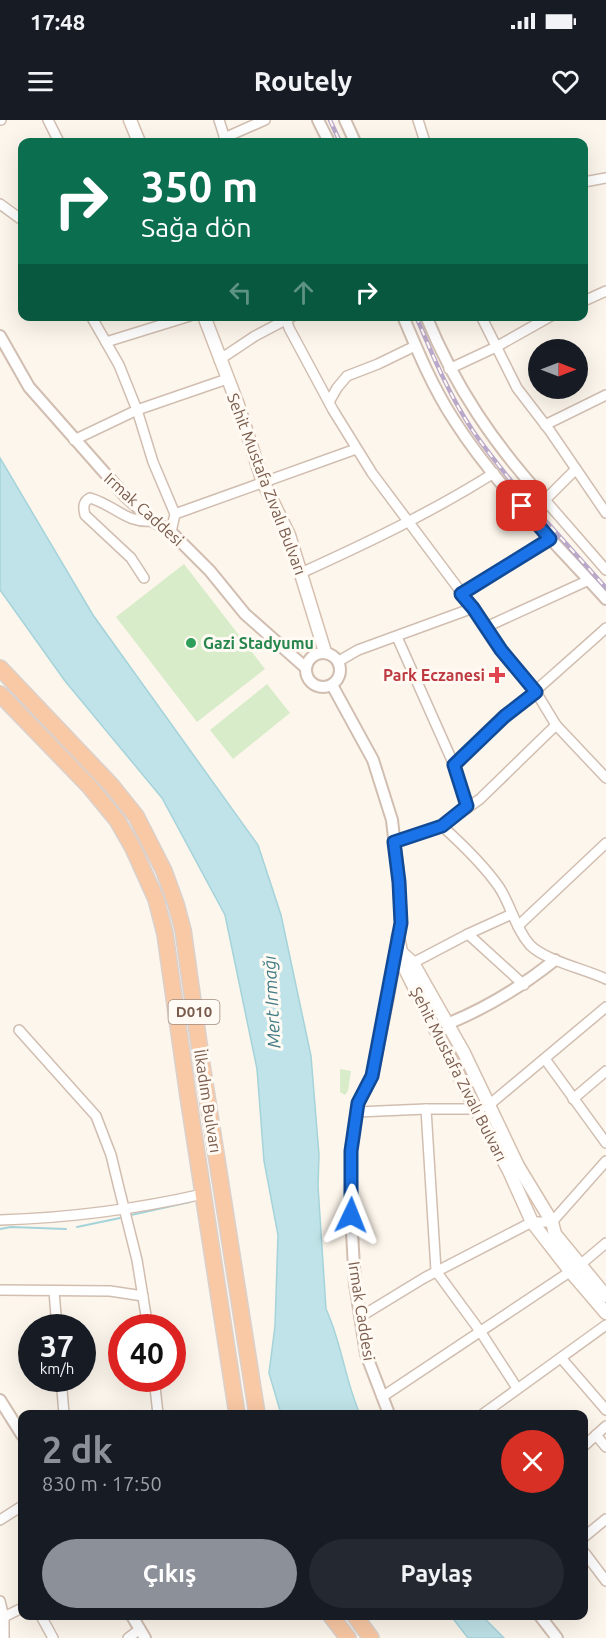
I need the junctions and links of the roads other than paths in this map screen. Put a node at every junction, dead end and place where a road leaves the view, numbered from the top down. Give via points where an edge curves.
1 (48, 120) edge
2 (130, 120) edge
3 (219, 120) edge
4 (265, 120) edge
5 (318, 120) edge
6 (345, 120) edge
7 (418, 120) edge
8 (57, 138) edge
9 (137, 138) edge
10 (224, 138) edge
11 (229, 138) edge
12 (326, 138) edge
13 (353, 138) edge
14 (424, 138) edge
15 (606, 178) edge
16 (588, 181) edge
17 (0, 204) edge
18 (18, 217) edge
19 (606, 291) edge
20 (588, 299) edge
21 (94, 321) edge
22 (174, 321) edge
23 (206, 321) edge
24 (283, 321) edge
25 (289, 321) edge
26 (405, 321) edge
27 (428, 321) edge
28 (483, 321) edge
29 (544, 321) edge
30 (0, 336) edge
31 (106, 342) junction
32 (415, 346) junction
33 (496, 347) junction
34 (219, 360) junction
35 (449, 369) junction
36 (227, 379) junction
37 (606, 395) edge
38 (329, 402) junction
39 (137, 410) junction
40 (545, 425) junction
41 (74, 440) junction
42 (356, 449) junction
43 (576, 469) junction
44 (494, 473) junction
45 (263, 482) junction
46 (545, 500) junction
47 (606, 513) edge
48 (175, 514) junction
49 (153, 521) junction
50 (409, 523) junction
51 (171, 532) junction
52 (550, 539) junction
53 (606, 570) edge
54 (301, 573) junction
55 (144, 578) dead end
56 (589, 580) junction
57 (461, 594) junction
58 (606, 599) edge
59 (473, 608) junction
60 (486, 627) junction
61 (606, 628) edge
62 (397, 637) junction
63 (325, 652) junction
64 (339, 661) junction
65 (0, 668) edge
66 (306, 668) junction
67 (332, 685) junction
68 (536, 692) junction
69 (0, 694) edge
70 (556, 725) junction
71 (454, 765) junction
72 (606, 778) edge
73 (467, 806) junction
74 (442, 826) junction
75 (394, 842) junction
76 (606, 843) edge
77 (512, 914) junction
78 (518, 926) junction
79 (468, 934) junction
80 (398, 937) junction
81 (555, 960) junction
82 (408, 965) junction
83 (605, 978) edge
84 (524, 985) junction
85 (606, 1007) edge
86 (447, 1024) junction
87 (19, 1030) dead end
88 (545, 1059) junction
89 (606, 1071) edge
90 (573, 1099) junction
91 (489, 1105) junction
92 (426, 1108) junction
93 (476, 1109) junction
94 (357, 1112) junction
95 (606, 1143) edge
96 (606, 1161) edge
97 (203, 1194) junction
98 (123, 1208) junction
99 (0, 1220) edge
100 (532, 1222) junction
101 (552, 1222) junction
102 (606, 1243) edge
103 (575, 1268) junction
104 (436, 1271) junction
105 (0, 1290) edge
106 (54, 1291) junction
107 (143, 1296) junction
108 (606, 1296) edge
109 (606, 1313) edge
110 (56, 1314) edge
111 (146, 1314) edge
112 (360, 1317) junction
113 (606, 1325) edge
114 (480, 1332) junction
115 (562, 1359) junction
116 (517, 1388) junction
117 (62, 1392) edge
118 (156, 1392) edge
119 (382, 1397) junction
120 (0, 1400) edge
121 (64, 1410) edge
122 (158, 1410) edge
123 (236, 1410) edge
124 (256, 1410) edge
125 (387, 1410) edge
126 (488, 1410) edge
127 (606, 1410) edge
128 (606, 1426) edge
129 (18, 1429) edge
130 (596, 1435) junction
131 (588, 1442) edge
132 (606, 1447) edge
133 (18, 1509) edge
134 (606, 1519) edge
135 (0, 1520) edge
136 (588, 1534) edge
137 (588, 1557) edge
138 (606, 1581) edge
139 (0, 1601) edge
140 (18, 1610) edge
141 (4, 1617) junction
142 (43, 1620) edge
143 (134, 1620) edge
144 (334, 1620) edge
145 (358, 1620) edge
146 (543, 1620) edge
147 (142, 1634) edge
148 (4, 1638) edge
149 (53, 1638) edge
150 (128, 1638) edge
151 (348, 1638) edge
152 (371, 1638) edge
153 (557, 1638) edge

1 - 8 street
2 - 9 main road
3 - 10 street
4 - 11 street
5 - 12 street
6 - 13 street
7 - 14 street
15 - 16 street
17 - 18 street
19 - 20 street
21 - 31 street
22 - 31 street
23 - 34 main road, Sehit Mustafa Zıvalı Bulvarı
24 - 34 street
25 - 38 street
26 - 32 street
27 - 35 street
28 - 33 street
29 - 33 street
30 - 41 street, Irmak Caddesi via 29,387
31 - 39 street
32 - 38 street via 347,376
32 - 44 street via 454,421
33 - 35 street
33 - 40 street via 517,388
34 - 36 main road, Sehit Mustafa Zıvalı Bulvarı
35 - 46 street via 493,439
36 - 39 street
36 - 45 main road, Sehit Mustafa Zıvalı Bulvarı
37 - 40 street
38 - 42 street
39 - 41 street
39 - 48 street
40 - 43 street
41 - 49 street, Irmak Caddesi
42 - 45 street
42 - 50 street
43 - 46 street
43 - 47 street
44 - 50 street
44 - 52 street
45 - 48 street
45 - 54 main road, Sehit Mustafa Zıvalı Bulvarı via 289,535
46 - 53 street
48 - 51 street
49 - 51 street, Irmak Caddesi
49 - 55 street via 140,522 90,498 83,507 85,515 131,558
50 - 54 street
50 - 57 street
51 - 66 street, Irmak Caddesi via 245,614
52 - 56 street
52 - 57 street
54 - 63 main road, Sehit Mustafa Zıvalı Bulvarı
56 - 58 street
56 - 60 street
57 - 59 street
59 - 60 street
59 - 62 street
60 - 68 street
61 - 68 street
62 - 64 street
62 - 71 street
63 - 64 street
63 - 66 street via 310,658
64 - 67 street via 339,677
65 - 124 highway, İlkadım Bulvarı / D010 via 136,816 168,882 183,930
66 - 67 street via 312,683 321,687
67 - 75 street, Irmak Caddesi via 373,760 392,820
68 - 70 street
68 - 71 street
69 - 97 highway, İlkadım Bulvarı / D010 via 117,820 156,899 165,934
70 - 72 street
70 - 73 street via 480,799
71 - 73 street
73 - 74 street
74 - 75 street
74 - 77 street via 478,859
75 - 80 street, Irmak Caddesi via 400,913
76 - 78 street
77 - 78 street
77 - 79 street
78 - 81 street via 531,946
79 - 82 street
79 - 84 street
80 - 82 main road, Şehit Mustafa Zıvalı Bulvarı
80 - 94 street, Irmak Caddesi via 372,1076
81 - 83 street
81 - 84 street
82 - 86 main road, Şehit Mustafa Zıvalı Bulvarı
82 - 93 main road, Şehit Mustafa Zıvalı Bulvarı
84 - 86 street
85 - 88 street
86 - 91 main road, Şehit Mustafa Zıvalı Bulvarı
87 - 98 street via 96,1116 111,1155
88 - 90 street
88 - 91 street
89 - 90 street
90 - 95 street
91 - 93 street
91 - 101 main road, Şehit Mustafa Zıvalı Bulvarı via 518,1166
92 - 93 street
92 - 94 street
92 - 104 street
93 - 100 main road, Şehit Mustafa Zıvalı Bulvarı
94 - 112 street, Irmak Caddesi via 351,1151 351,1215
96 - 101 street
97 - 98 street
97 - 123 highway, İlkadım Bulvarı / D010
98 - 99 street
98 - 107 street
100 - 101 street
100 - 103 main road, Şehit Mustafa Zıvalı Bulvarı
100 - 104 street
101 - 103 main road, Şehit Mustafa Zıvalı Bulvarı
102 - 103 street
103 - 108 main road, Şehit Mustafa Zıvalı Bulvarı
103 - 109 main road, Şehit Mustafa Zıvalı Bulvarı
103 - 114 street
104 - 112 street
104 - 114 street
105 - 106 street
106 - 107 street via 110,1291
106 - 110 street
107 - 111 street
112 - 119 street, Irmak Caddesi via 366,1354
113 - 115 street
114 - 116 street
114 - 119 street
115 - 116 street
115 - 127 street
116 - 126 street
117 - 121 street
118 - 122 street
119 - 125 street, Irmak Caddesi
120 - 129 street
128 - 130 street
130 - 131 street
130 - 132 street
133 - 135 street
134 - 136 street
137 - 138 street
139 - 141 street
140 - 141 street
141 - 148 street
142 - 149 street
143 - 147 street
144 - 151 highway
145 - 152 highway
146 - 153 street
147 - 150 street

